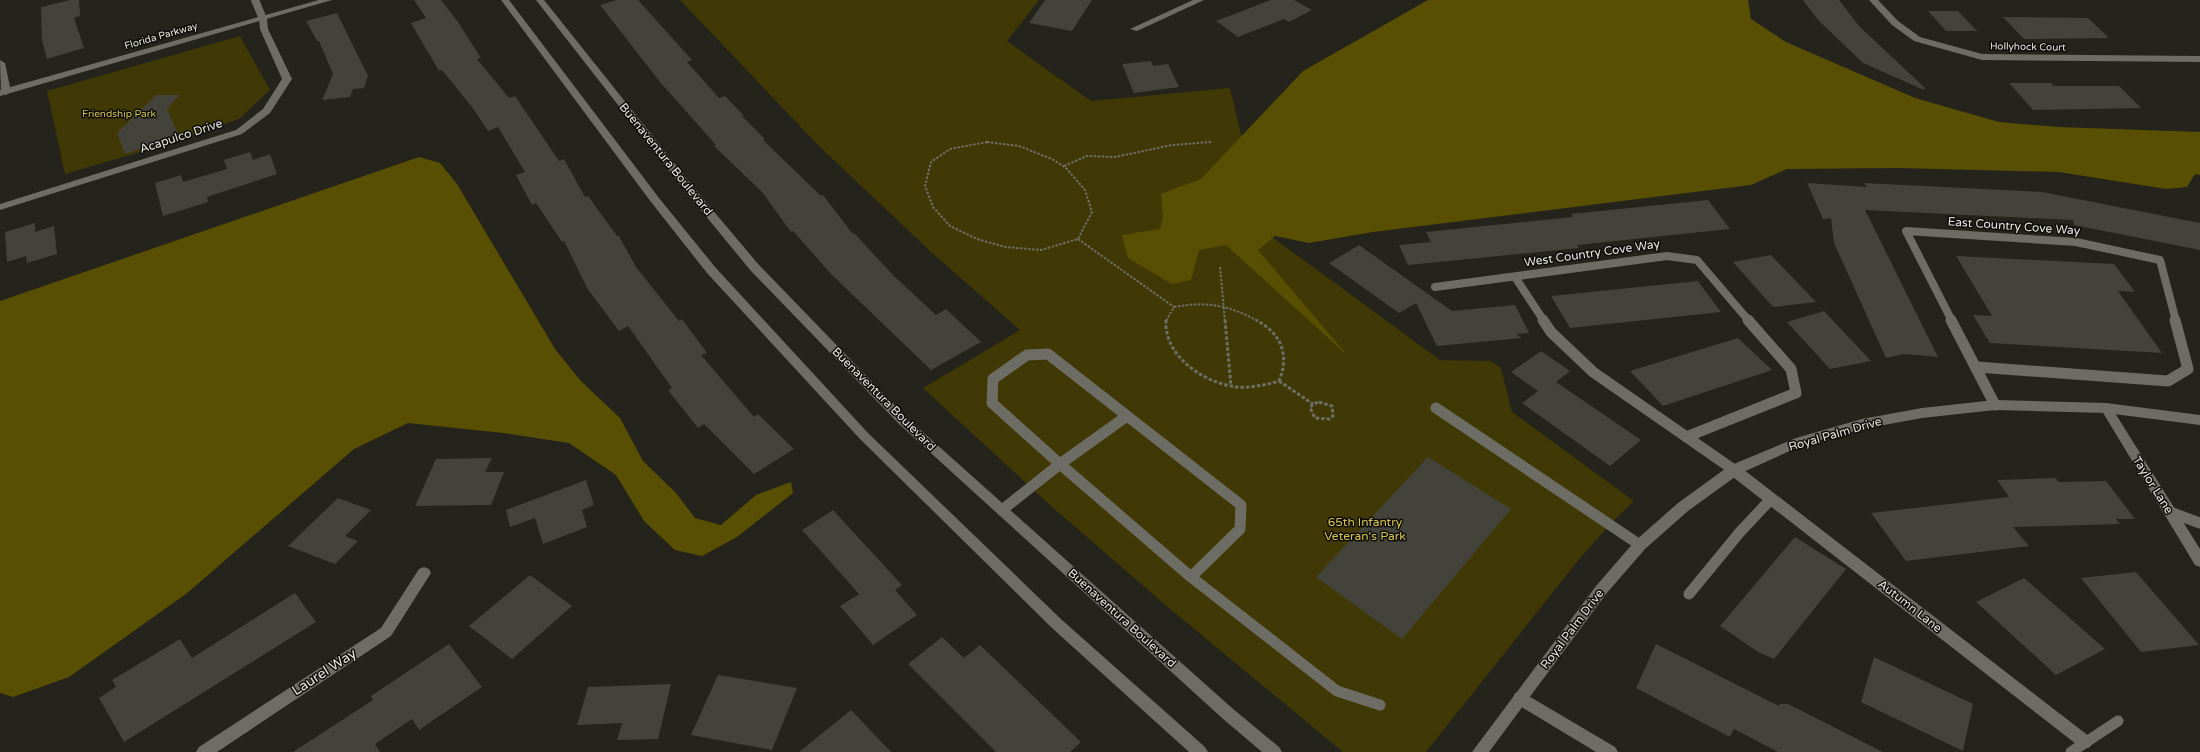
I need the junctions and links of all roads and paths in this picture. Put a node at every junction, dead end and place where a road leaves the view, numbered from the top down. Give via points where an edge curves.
1 (255, 0) edge
2 (328, 0) edge
3 (505, 0) edge
4 (540, 0) edge
5 (1200, 0) edge
6 (1873, 0) edge
7 (263, 19) junction
8 (1134, 29) dead end
9 (2200, 59) edge
10 (0, 63) edge
11 (3, 93) edge
12 (1211, 142) dead end
13 (1063, 166) junction
14 (0, 208) edge
15 (1078, 239) junction
16 (1220, 267) dead end
17 (1515, 277) junction
18 (1435, 287) dead end
19 (1224, 305) junction
20 (1174, 307) junction
21 (1977, 367) junction
22 (1279, 381) junction
23 (1232, 386) junction
24 (1313, 404) junction
25 (1995, 405) junction
26 (1436, 408) dead end
27 (2106, 408) junction
28 (1127, 416) junction
29 (2200, 420) edge
30 (1686, 437) junction
31 (1060, 464) junction
32 (1734, 470) junction
33 (1771, 498) junction
34 (1002, 510) junction
35 (2170, 512) junction
36 (2200, 523) edge
37 (1640, 545) junction
38 (2200, 561) edge
39 (424, 573) dead end
40 (1191, 577) junction
41 (1689, 594) dead end
42 (1520, 698) junction
43 (1380, 705) dead end
44 (2118, 720) dead end
45 (2085, 742) junction
46 (204, 752) edge
47 (1200, 752) edge
48 (1274, 752) edge
49 (1480, 752) edge
50 (1610, 752) edge
51 (2071, 752) edge

1 - 7 lane
2 - 7 street, Florida Parkway
3 - 47 street via 655,200 711,270 859,431 1057,624
4 - 34 street, Buenaventura Boulevard via 755,268 903,421
5 - 8 street
6 - 9 street, Hollyhock Court via 1895,23 1917,39 1982,57
7 - 11 street, Florida Parkway
7 - 14 street, Acapulco Drive via 264,29 287,79 266,111 238,132
10 - 11 street
12 - 13 path via 1172,145 1115,157 1087,156
13 - 15 path via 1085,190 1092,212
13 - 15 path via 1019,146 986,142 950,149 931,162 925,186 933,207 950,226 977,239 1005,247 1041,250
15 - 20 path
16 - 19 path
17 - 18 lane, West Country Cove Way
17 - 30 lane, West Country Cove Way via 1551,332 1593,372
17 - 30 lane, West Country Cove Way via 1667,256 1698,260 1791,369 1796,393
19 - 20 path via 1195,303
19 - 22 path via 1259,322 1277,336 1283,349 1285,365
19 - 23 path
20 - 23 path via 1166,319 1165,331 1173,351 1210,379
21 - 21 lane, East Country Cove Way via 1906,232 2076,242 2160,260 2188,369 2175,377 2168,381
21 - 25 lane, East Country Cove Way
22 - 23 path via 1257,387
22 - 24 path
24 - 24 path via 1310,408 1315,418 1329,419 1333,416 1332,406 1326,402
25 - 27 street, Royal Palm Drive
25 - 32 street, Royal Palm Drive via 1922,413 1862,424 1800,441
26 - 37 lane
27 - 29 street, Royal Palm Drive
27 - 35 street, Taylor Lane
28 - 31 lane
28 - 31 lane via 1048,354 1027,355 993,379 992,403
28 - 40 lane via 1241,505 1240,529
30 - 32 lane, West Country Cove Way
31 - 34 lane
31 - 40 lane
32 - 33 street, Autumn Lane
32 - 37 street, Royal Palm Drive via 1683,507
33 - 41 lane
33 - 45 street, Autumn Lane
34 - 48 street, Buenaventura Boulevard via 1227,713
35 - 36 lane
35 - 38 street, Taylor Lane
37 - 42 street, Royal Palm Drive via 1601,590
39 - 46 street, Laurel Way via 386,632
40 - 43 lane via 1337,691
42 - 49 street, Royal Palm Drive
42 - 50 street
44 - 45 lane
45 - 51 lane

